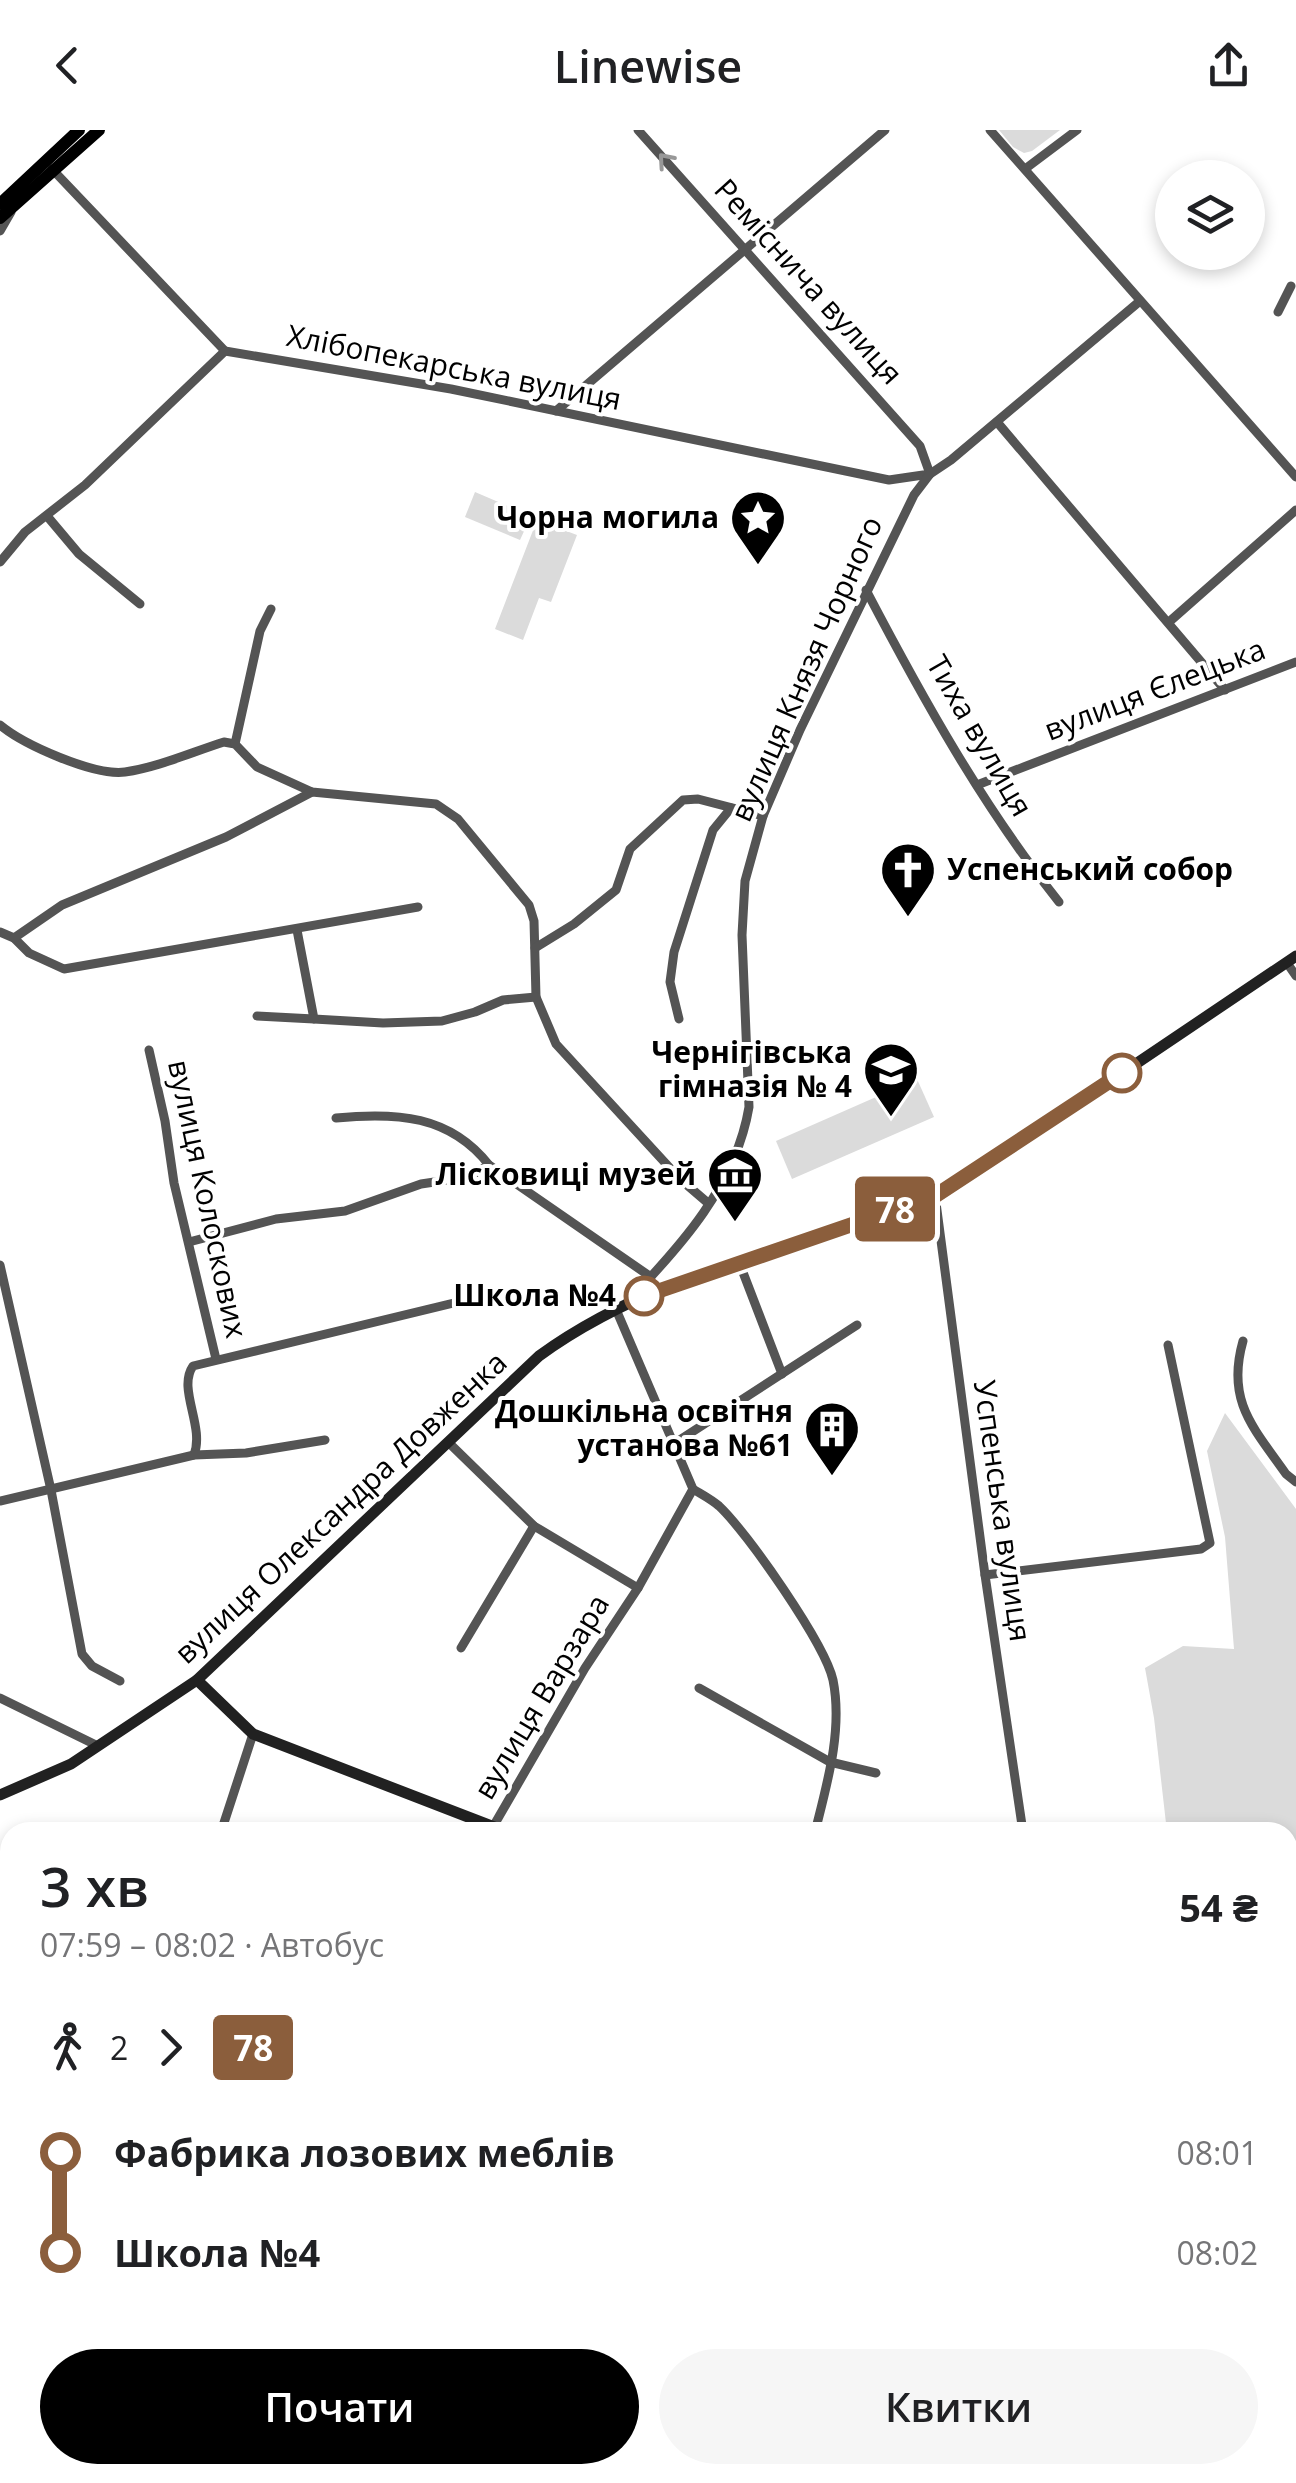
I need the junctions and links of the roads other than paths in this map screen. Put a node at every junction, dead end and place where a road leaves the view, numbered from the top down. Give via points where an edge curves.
1 (79, 130) edge
2 (99, 130) edge
3 (638, 130) edge
4 (885, 130) edge
5 (990, 130) edge
6 (1077, 130) edge
7 (50, 166) junction
8 (1025, 169) junction
9 (7, 205) edge
10 (0, 218) edge
11 (0, 231) edge
12 (746, 250) junction
13 (1291, 286) dead end
14 (1140, 301) junction
15 (1278, 312) dead end
16 (225, 352) junction
17 (556, 411) junction
18 (997, 422) junction
19 (930, 474) junction
20 (1296, 476) edge
21 (1296, 510) edge
22 (47, 516) junction
23 (0, 562) edge
24 (866, 590) junction
25 (140, 604) dead end
26 (272, 610) dead end
27 (1169, 622) junction
28 (1296, 662) edge
29 (1225, 690) junction
30 (0, 727) edge
31 (235, 744) junction
32 (976, 785) junction
33 (312, 792) junction
34 (732, 808) junction
35 (762, 816) junction
36 (1060, 902) dead end
37 (418, 907) dead end
38 (297, 930) junction
39 (0, 932) edge
40 (14, 938) junction
41 (535, 948) junction
42 (1292, 960) edge
43 (1296, 976) edge
44 (536, 996) junction
45 (257, 1016) dead end
46 (314, 1019) junction
47 (680, 1019) dead end
48 (149, 1050) dead end
49 (336, 1118) dead end
50 (489, 1164) junction
51 (935, 1196) junction
52 (708, 1203) junction
53 (189, 1242) junction
54 (739, 1262) junction
55 (0, 1265) edge
56 (651, 1277) junction
57 (462, 1301) dead end
58 (620, 1305) junction
59 (857, 1325) dead end
60 (1244, 1341) dead end
61 (1168, 1345) dead end
62 (216, 1359) junction
63 (782, 1374) junction
64 (325, 1440) dead end
65 (448, 1442) junction
66 (675, 1443) junction
67 (194, 1455) junction
68 (1296, 1482) edge
69 (693, 1489) junction
70 (51, 1490) junction
71 (0, 1500) edge
72 (534, 1526) junction
73 (985, 1575) junction
74 (638, 1588) junction
75 (461, 1648) dead end
76 (197, 1680) junction
77 (120, 1681) dead end
78 (700, 1688) dead end
79 (0, 1698) edge
80 (253, 1734) junction
81 (96, 1745) junction
82 (830, 1762) junction
83 (876, 1773) dead end
84 (0, 1794) edge
85 (224, 1822) edge
86 (472, 1822) edge
87 (497, 1822) edge
88 (817, 1822) edge
89 (1022, 1822) edge

1 - 7 main road
2 - 7 main road
12 -> 3 street, Реміснича вулиця
4 - 12 street
5 - 8 street
6 - 8 street
7 - 9 main road
7 - 16 street
8 - 14 street
9 - 10 main road
9 - 11 street
12 - 17 street
12 - 19 street, Реміснича вулиця via 920,446
13 - 15 street
14 - 18 street, вулиця Князя Чорного
14 - 20 street
16 - 17 street, Хлібопекарська вулиця
16 - 22 street
17 - 19 street, Хлібопекарська вулиця via 889,480
18 - 19 street, вулиця Князя Чорного
18 - 27 street
19 - 24 street, вулиця Князя Чорного
21 - 27 street
22 - 23 street
22 - 25 street via 79,554
24 - 32 street, Тиха вулиця
24 - 35 street, вулиця Князя Чорного
26 - 31 street via 256,646
27 - 29 street
28 - 29 street, вулиця Єлецька
29 - 32 street, вулиця Єлецька
30 - 31 street via 53,753 120,773
31 - 33 street via 257,767
32 - 36 street, Тиха вулиця
33 - 40 street via 226,837 62,906
33 - 41 street via 436,804 458,819 529,905
34 - 35 street
34 - 41 street via 683,800 630,849 616,890
34 - 47 street via 713,830 674,952 670,982
35 - 52 street, вулиця Князя Чорного via 745,881 742,934 749,1107 731,1171
37 - 38 street
38 - 40 street via 64,969
38 - 46 street
39 - 40 street
41 - 44 street
42 - 43 street
42 - 51 main road, вулиця Олександра Довженка
44 - 46 street via 442,1021
44 - 52 street via 556,1044
45 - 46 street
48 - 53 street, вулиця Колоскових
49 - 50 street via 428,1122 473,1144
50 - 53 street via 468,1177 421,1184 345,1210 276,1218
50 - 56 street
51 - 54 main road, вулиця Олександра Довженка
51 - 73 street, Успенська вулиця
52 - 56 street, вулиця Князя Чорного
53 - 62 street, вулиця Колоскових
54 - 58 main road, вулиця Олександра Довженка
54 - 63 street
55 - 70 street
56 - 58 street, вулиця Князя Чорного
57 - 62 street
58 - 65 main road, вулиця Олександра Довженка via 538,1356
58 - 66 street
59 - 63 street
60 - 68 street via 1238,1400
61 - 73 street via 1210,1543 1202,1550
62 - 67 street via 193,1366 186,1379 199,1441
63 - 66 street
64 - 67 street
65 - 72 street, вулиця Варзара
65 - 76 main road, вулиця Олександра Довженка
66 - 69 street
67 - 70 street
69 - 74 street, вулиця Варзара
69 - 82 street via 719,1506 745,1539 822,1653 832,1680
70 - 71 street
70 - 77 street via 82,1654
72 - 74 street, вулиця Варзара
72 - 75 street
73 - 89 street, Успенська вулиця
74 - 87 street, вулиця Варзара
76 - 80 main road
76 - 81 main road, вулиця Олександра Довженка
78 - 82 street
79 - 81 street
80 - 85 street
80 - 86 main road
81 - 84 main road, вулиця Олександра Довженка via 70,1764
82 - 83 street
82 - 88 street

